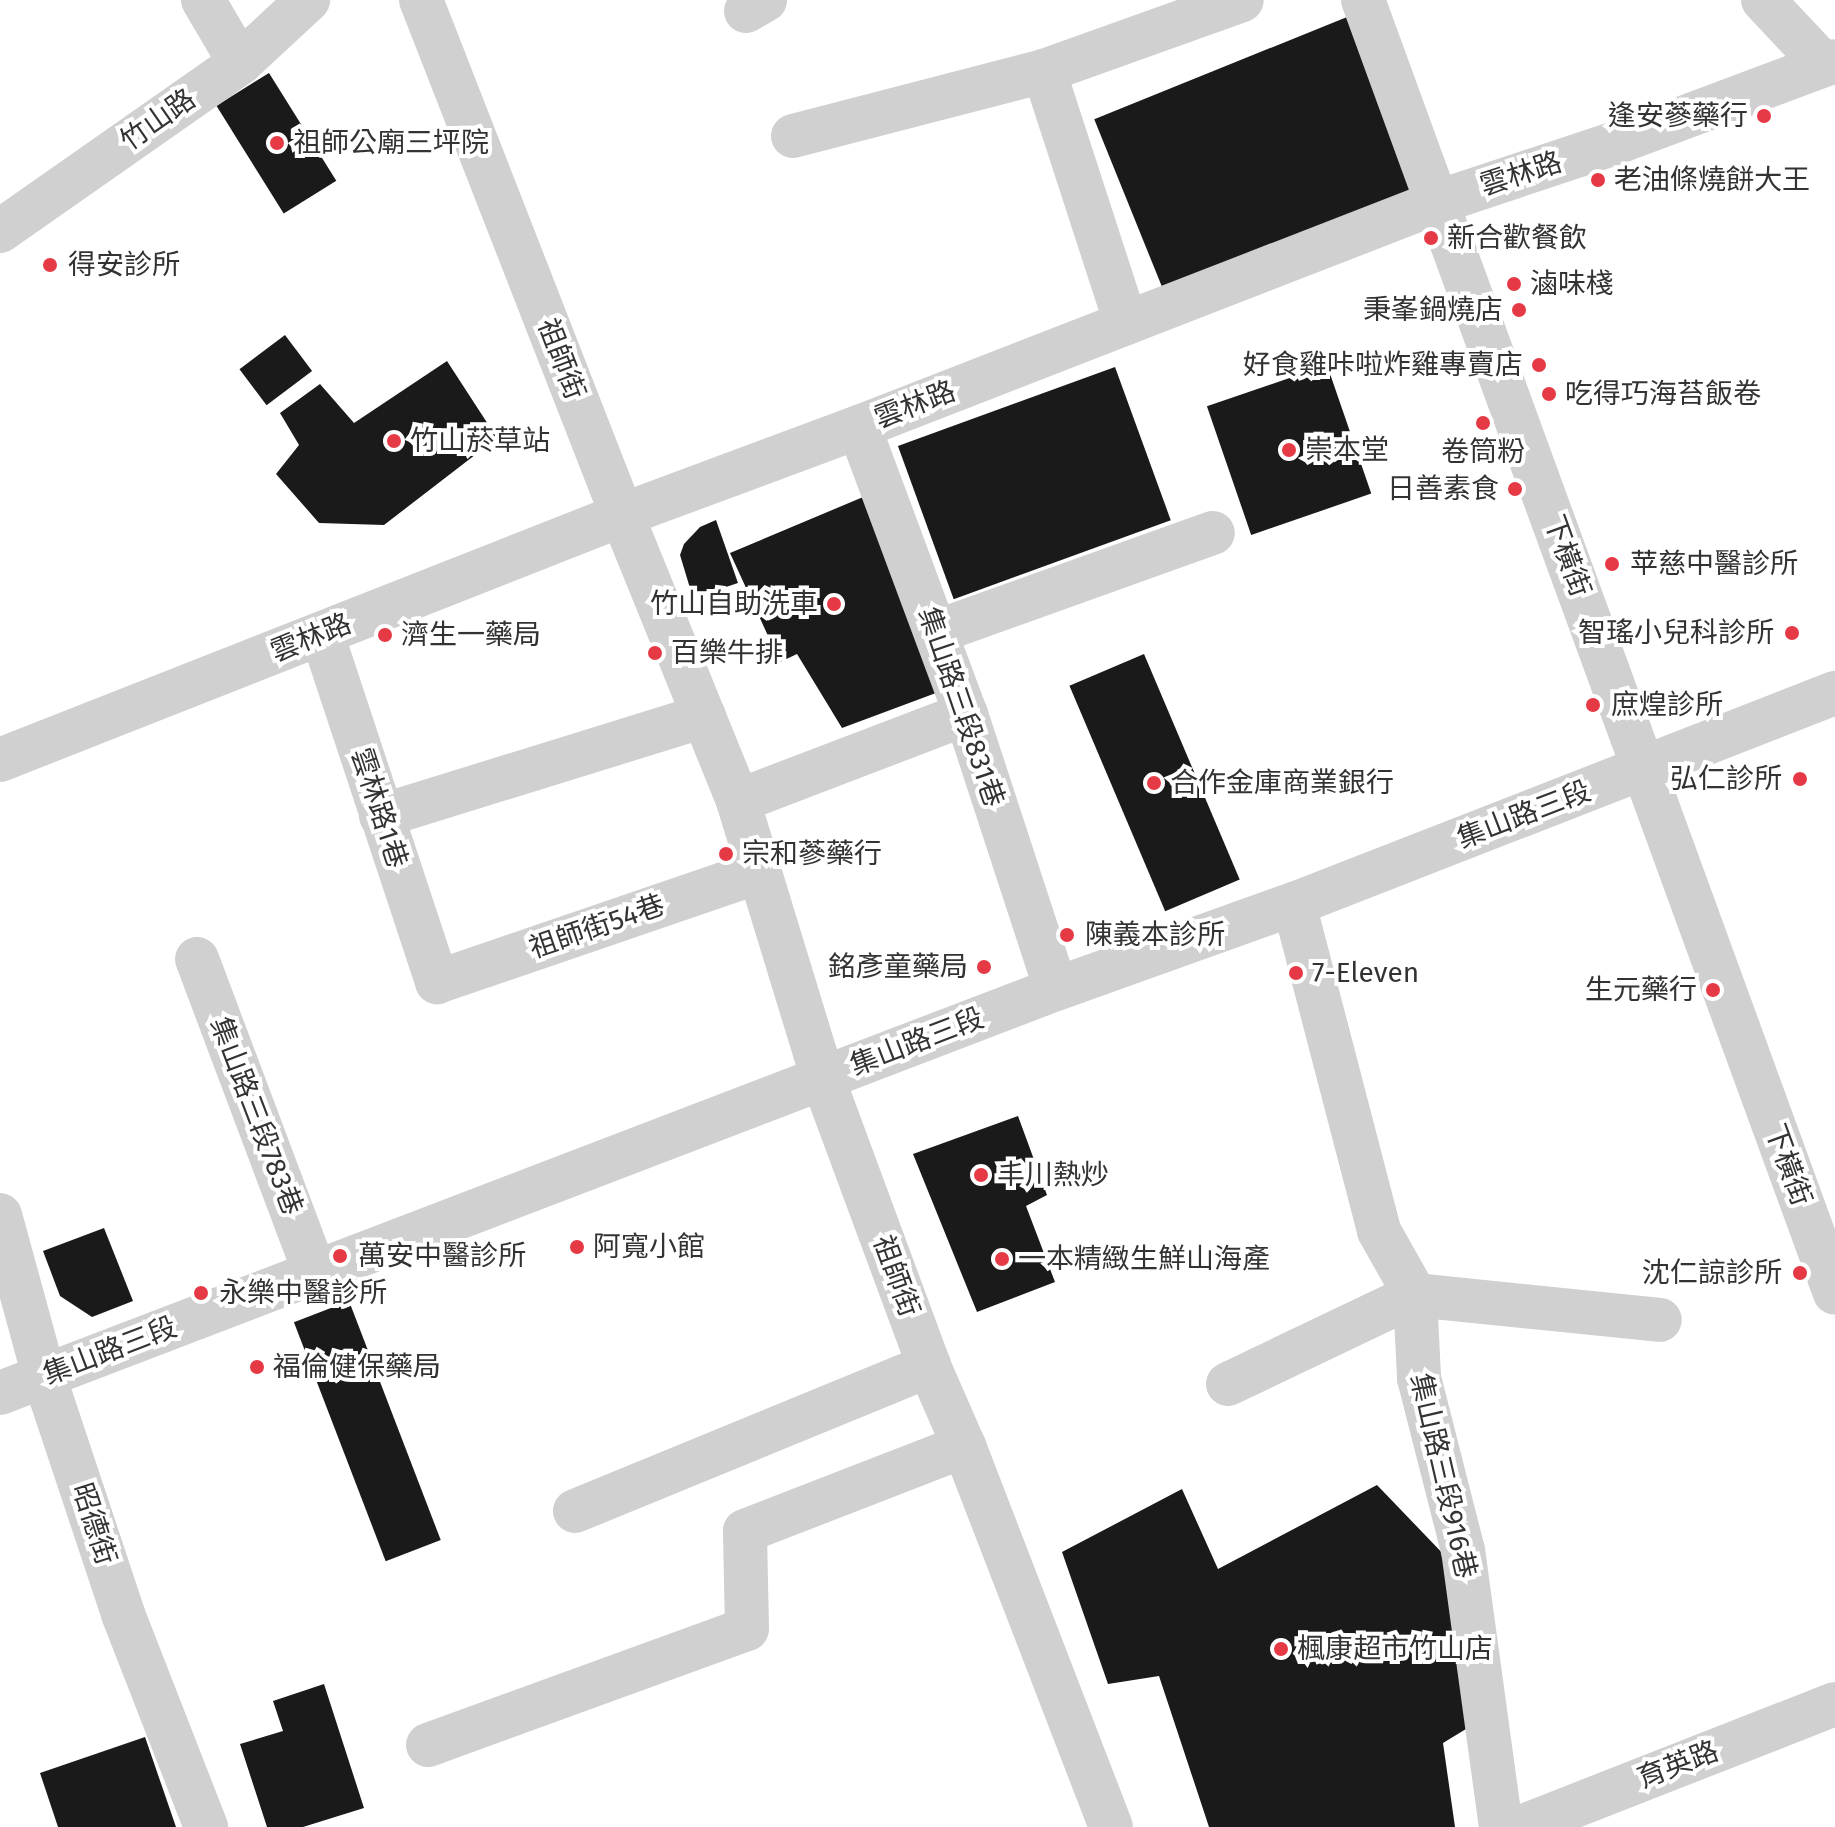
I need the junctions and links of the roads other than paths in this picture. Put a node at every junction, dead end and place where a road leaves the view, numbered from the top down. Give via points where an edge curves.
1 (203, 0) edge
2 (308, 0) edge
3 (421, 0) edge
4 (1242, 0) edge
5 (1363, 0) edge
6 (1763, 0) edge
7 (240, 63) junction
8 (1830, 63) edge
9 (1044, 71) junction
10 (793, 136) dead end
11 (1438, 202) junction
12 (0, 231) edge
13 (1126, 323) junction
14 (859, 427) junction
15 (622, 515) junction
16 (1213, 533) dead end
17 (936, 632) junction
18 (322, 634) junction
19 (1835, 693) edge
20 (966, 714) junction
21 (704, 716) junction
22 (0, 760) edge
23 (1644, 769) junction
24 (738, 801) junction
25 (381, 816) junction
26 (758, 872) junction
27 (1294, 904) junction
28 (197, 959) dead end
29 (437, 982) joint
30 (1056, 989) junction
31 (823, 1079) junction
32 (0, 1215) edge
33 (315, 1273) junction
34 (1835, 1293) edge
35 (1415, 1295) junction
36 (1660, 1320) dead end
37 (929, 1366) junction
38 (44, 1376) junction
39 (1228, 1384) dead end
40 (0, 1393) edge
41 (964, 1446) junction
42 (575, 1511) dead end
43 (1835, 1704) edge
44 (428, 1745) dead end
45 (206, 1827) edge
46 (1111, 1827) edge
47 (1501, 1827) edge
48 (1521, 1827) edge

1 - 7 street
2 - 7 street, 竹山路
3 - 15 street, 祖師街
4 - 9 street
5 - 11 street, 下橫街
6 - 8 street
7 - 12 street, 竹山路
8 - 11 street, 雲林路
9 - 10 street
9 - 13 street
11 - 13 street, 雲林路
11 - 23 street, 下橫街
13 - 14 street, 雲林路
14 - 15 street, 雲林路
14 - 17 street, 集山路三段831巷
15 - 18 street, 雲林路
15 - 21 street, 祖師街
16 - 17 street
17 - 20 street, 集山路三段831巷
18 - 22 street, 雲林路
18 - 25 street, 雲林路1巷
19 - 23 street, 集山路三段
20 - 24 street
20 - 30 street, 集山路三段831巷
21 - 24 street, 祖師街
21 - 25 street
23 - 27 street, 集山路三段
23 - 34 street, 下橫街
24 - 26 street, 祖師街
25 - 29 street, 雲林路1巷
26 - 29 street, 祖師街54巷
26 - 31 street, 祖師街
27 - 30 street, 集山路三段
27 - 35 street, 集山路三段916巷 via 1379,1231
28 - 33 street, 集山路三段783巷
30 - 31 street, 集山路三段
31 - 33 street, 集山路三段
31 - 37 street, 祖師街
32 - 38 street, 昭德街
33 - 38 street, 集山路三段
35 - 36 street
35 - 39 street
35 - 47 street, 集山路三段916巷 via 1419,1378 1463,1550
37 - 41 street, 祖師街
37 - 42 street
38 - 40 street, 集山路三段
38 - 45 street, 昭德街 via 123,1614
41 - 44 street via 745,1531 747,1629
41 - 46 street, 祖師街
43 - 48 street, 育英路

